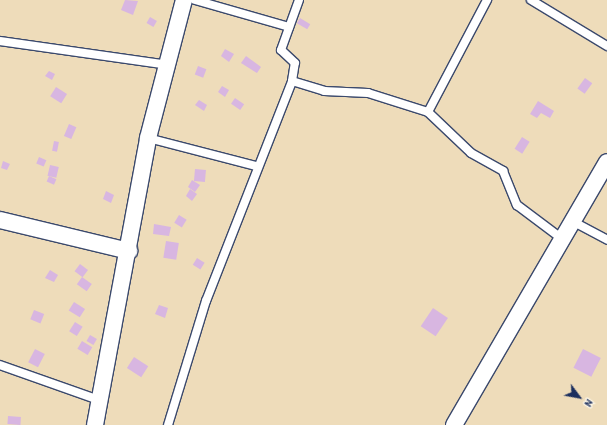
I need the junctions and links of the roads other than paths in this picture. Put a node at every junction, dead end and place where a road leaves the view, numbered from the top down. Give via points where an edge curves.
1 (184, 0) edge
2 (195, 0) edge
3 (299, 0) edge
4 (487, 0) edge
5 (531, 0) edge
6 (289, 27) junction
7 (0, 41) edge
8 (607, 46) edge
9 (168, 65) junction
10 (292, 80) junction
11 (428, 112) junction
12 (148, 138) junction
13 (607, 162) edge
14 (256, 166) junction
15 (0, 220) edge
16 (572, 221) junction
17 (561, 238) junction
18 (607, 240) edge
19 (129, 251) junction
20 (0, 365) edge
21 (100, 400) junction
22 (95, 425) edge
23 (168, 425) edge
24 (454, 425) edge

1 - 9 street
2 - 6 lane
3 - 6 lane
4 - 11 lane
5 - 8 lane
6 - 10 lane via 281,50 295,63
7 - 9 lane
9 - 12 street
10 - 11 lane via 324,91 368,93
10 - 14 lane
11 - 17 lane via 471,153 504,171 517,206
12 - 14 lane
12 - 19 street
13 - 16 street
14 - 23 lane via 206,301
15 - 19 street
16 - 17 street
16 - 18 lane
17 - 24 street
19 - 21 street
20 - 21 lane
21 - 22 street

